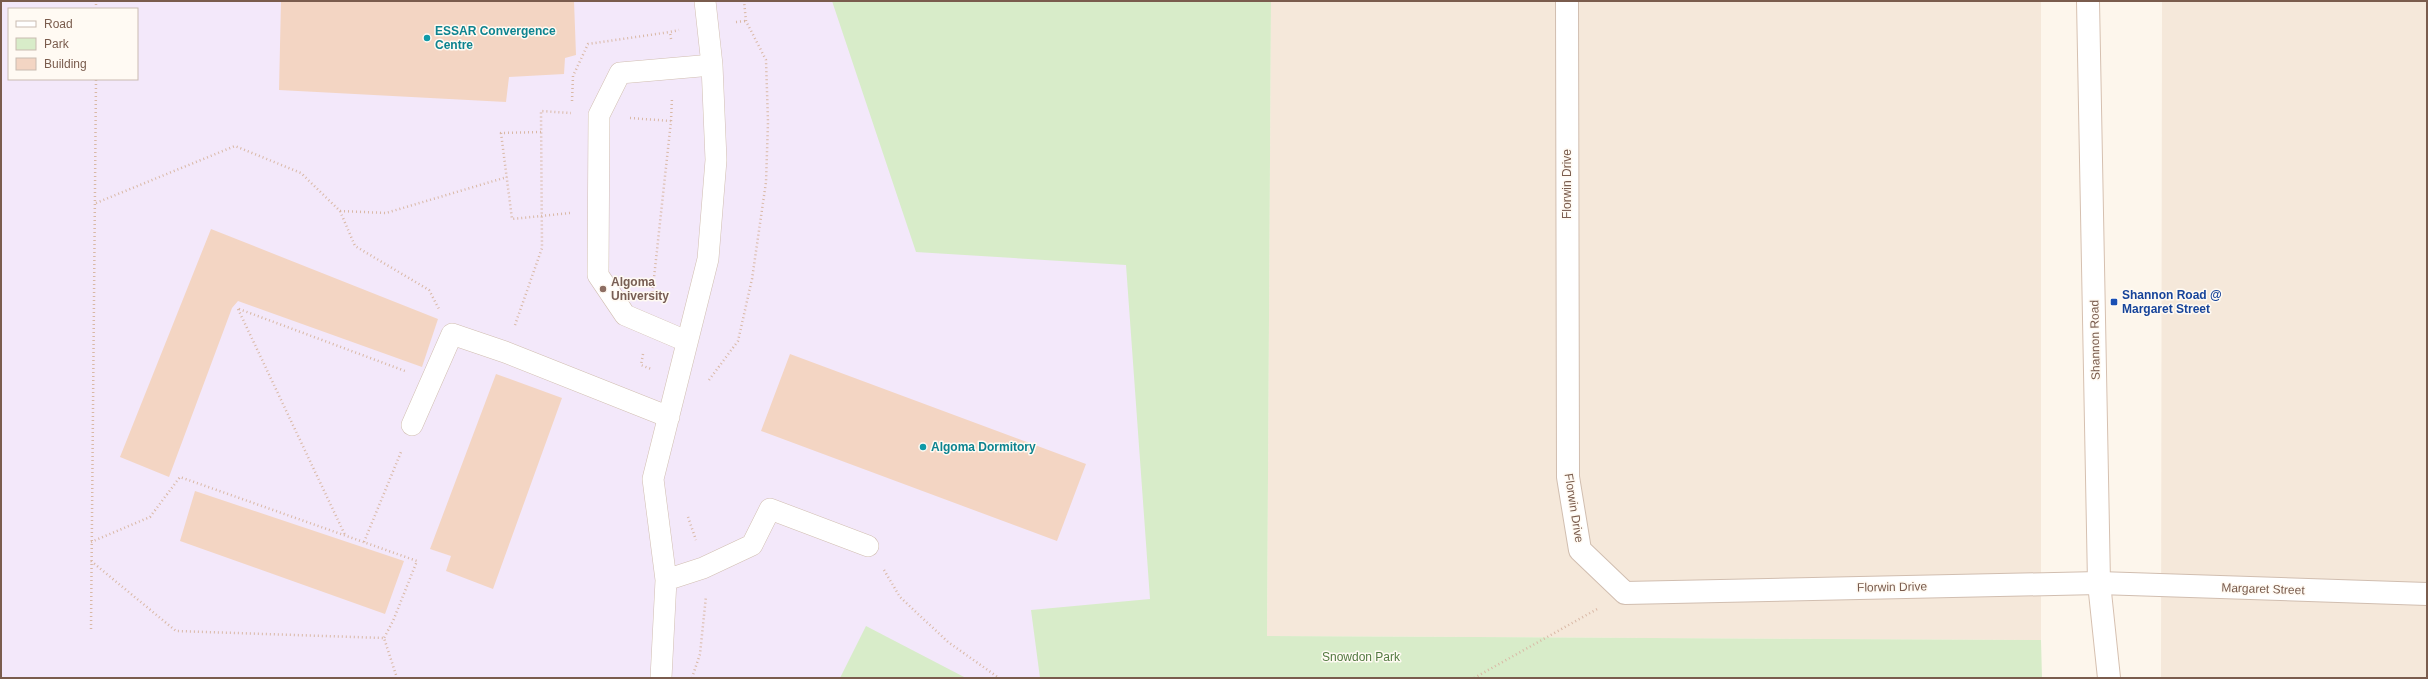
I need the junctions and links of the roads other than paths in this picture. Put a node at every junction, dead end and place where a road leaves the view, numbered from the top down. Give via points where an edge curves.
1 (705, 1) edge
2 (1567, 1) edge
3 (2088, 1) edge
4 (712, 65) junction
5 (686, 340) junction
6 (669, 417) junction
7 (412, 425) road end
8 (868, 546) road end
9 (666, 580) junction
10 (2099, 583) junction
11 (2427, 594) edge
12 (661, 678) edge
13 (2109, 678) edge

1 - 4 lane
2 - 10 street, Florwin Drive via 1568,477 1580,550 1625,593
3 - 10 street, Shannon Road
4 - 5 lane via 716,160 708,259
4 - 5 lane via 620,73 599,115 598,275 626,315
5 - 6 lane
6 - 7 lane via 505,352 452,334
6 - 9 lane via 654,479
8 - 9 lane via 770,509 752,545 703,568
9 - 12 lane
10 - 11 street, Margaret Street
10 - 13 street, Shannon Road

